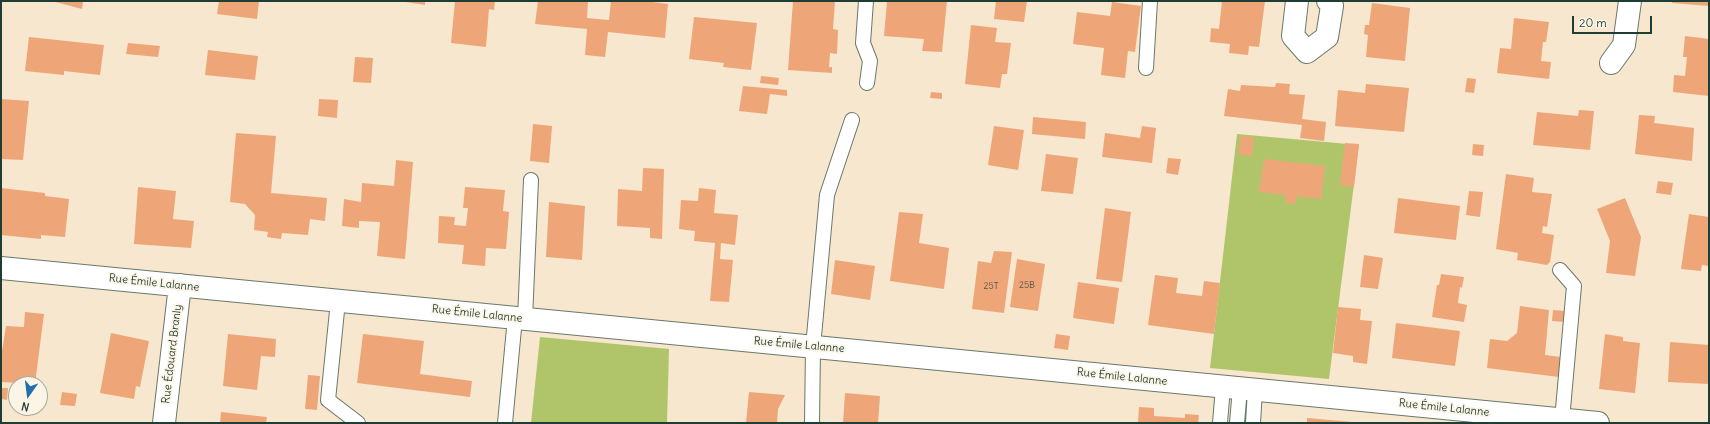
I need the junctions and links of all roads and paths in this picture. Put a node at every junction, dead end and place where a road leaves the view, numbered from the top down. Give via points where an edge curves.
1 (866, 1) edge
2 (1150, 1) edge
3 (1297, 1) edge
4 (1328, 1) edge
5 (1630, 1) edge
6 (1611, 63) dead end
7 (1146, 68) dead end
8 (866, 83) dead end
9 (852, 120) dead end
10 (531, 180) dead end
11 (1, 268) edge
12 (1560, 270) dead end
13 (180, 285) junction
14 (338, 301) junction
15 (520, 318) junction
16 (813, 347) junction
17 (1239, 388) junction
18 (1462, 416) edge
19 (1562, 420) junction
20 (164, 423) edge
21 (358, 423) edge
22 (505, 423) edge
23 (812, 423) edge
24 (1220, 423) edge
25 (1237, 423) edge
26 (1253, 423) edge
27 (1598, 423) edge

1 - 8 lane via 863,43 870,61
2 - 7 lane
3 - 4 street via 1294,36 1307,52 1327,37 1332,6
5 - 6 street via 1624,45
9 - 16 lane via 827,195
10 - 15 lane
11 - 13 street, Rue Émile Lalanne
12 - 19 lane via 1574,286
13 - 14 street, Rue Émile Lalanne
13 - 20 street, Rue Édouard Branly
14 - 15 street, Rue Émile Lalanne
14 - 21 lane via 328,400
15 - 16 street, Rue Émile Lalanne
15 - 22 lane
16 - 17 street, Rue Émile Lalanne
16 - 23 lane
17 - 18 street, Rue Émile Lalanne
17 - 24 lane
17 - 25 lane
17 - 26 lane
18 - 19 street, Rue Émile Lalanne
19 - 27 street, Rue Émile Lalanne

